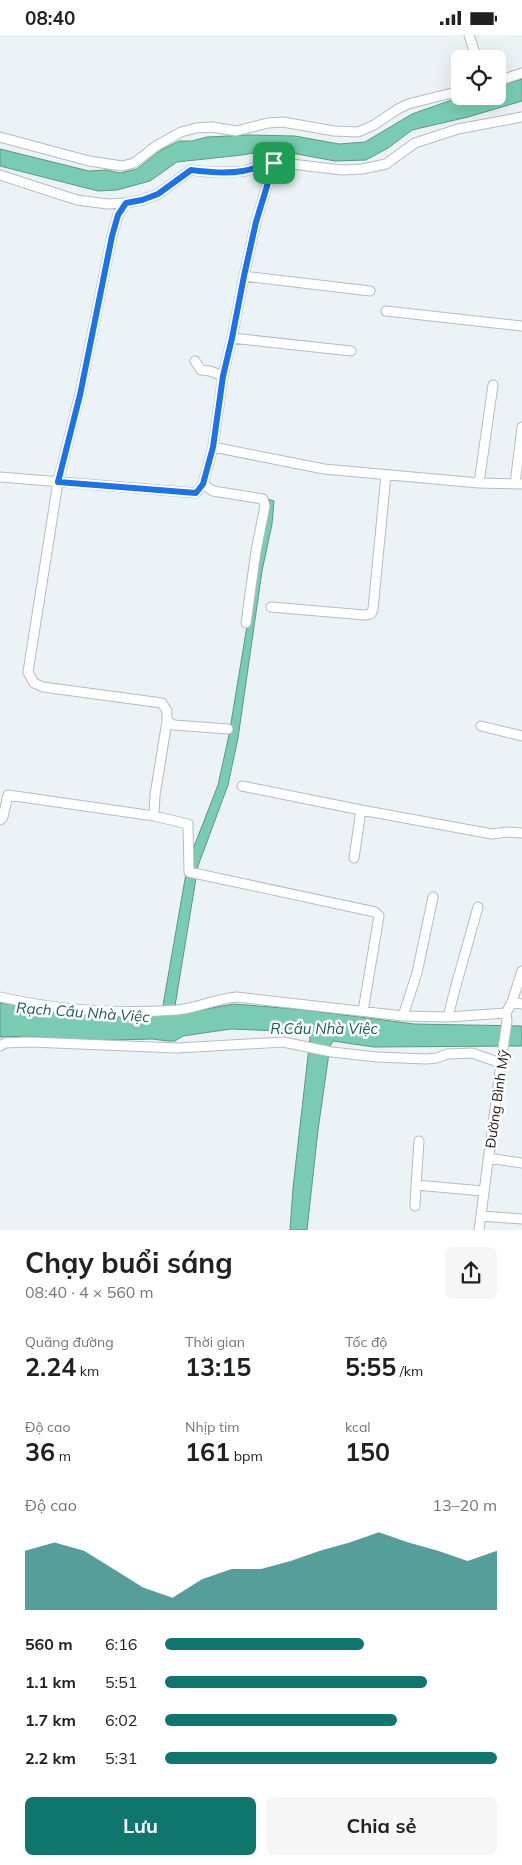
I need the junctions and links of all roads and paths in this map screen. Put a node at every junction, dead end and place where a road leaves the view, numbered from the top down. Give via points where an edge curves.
1 (469, 35) edge
2 (474, 50) edge
3 (522, 73) edge
4 (506, 78) edge
5 (451, 93) edge
6 (522, 117) edge
7 (0, 137) edge
8 (274, 163) junction
9 (0, 175) edge
10 (126, 203) junction
11 (244, 276) junction
12 (370, 291) dead end
13 (386, 311) dead end
14 (522, 326) edge
15 (232, 338) junction
16 (351, 351) dead end
17 (195, 361) dead end
18 (223, 376) junction
19 (493, 385) dead end
20 (522, 427) edge
21 (213, 447) junction
22 (386, 475) junction
23 (0, 477) edge
24 (58, 482) junction
25 (479, 483) junction
26 (203, 484) junction
27 (518, 484) edge
28 (271, 607) dead end
29 (246, 623) dead end
30 (167, 721) junction
31 (481, 726) dead end
32 (228, 729) dead end
33 (522, 736) edge
34 (242, 786) dead end
35 (362, 810) junction
36 (154, 815) junction
37 (0, 820) edge
38 (522, 833) edge
39 (354, 858) dead end
40 (433, 897) dead end
41 (478, 907) dead end
42 (522, 971) edge
43 (0, 997) edge
44 (512, 1002) junction
45 (522, 1004) edge
46 (363, 1011) junction
47 (403, 1016) junction
48 (448, 1017) junction
49 (507, 1017) junction
50 (0, 1046) edge
51 (502, 1059) junction
52 (419, 1141) dead end
53 (488, 1159) junction
54 (522, 1163) edge
55 (416, 1185) junction
56 (484, 1191) junction
57 (415, 1206) dead end
58 (481, 1216) junction
59 (522, 1219) edge
60 (479, 1230) edge

1 - 2 street
3 - 4 street
5 - 7 street via 408,104 358,132 283,122 236,131 212,127 188,130 156,146 134,163 122,166 89,161
6 - 8 street via 458,129 415,143 386,164 362,169
8 - 10 street via 234,172 191,170 158,194
8 - 11 street
9 - 10 street via 77,200
10 - 24 street via 118,215 112,236 80,395
11 - 12 street
11 - 15 street
13 - 14 street
15 - 16 street
15 - 18 street
17 - 18 street via 201,370
18 - 21 street
19 - 25 street
20 - 27 street
21 - 22 street via 324,469
21 - 26 street
22 - 25 street
22 - 28 street via 371,614
23 - 24 street
24 - 26 street via 196,493
24 - 30 street via 28,672 34,683 43,687 162,703 167,711
25 - 27 street
26 - 29 street via 213,491 263,499 265,506
30 - 32 street via 174,725
30 - 36 street
31 - 33 street
34 - 35 street
35 - 38 street via 492,834
35 - 39 street
36 - 37 street via 8,795
36 - 46 street via 188,823 188,872 375,912 379,916
40 - 47 street via 417,973
41 - 48 street
42 - 44 street, Đường Bình Mỹ
43 - 46 street via 20,1002 113,1011 178,1009 237,997
44 - 45 street
44 - 49 street, Đường Bình Mỹ
46 - 47 street
47 - 48 street
48 - 49 street
49 - 51 street, Đường Bình Mỹ
50 - 51 street via 30,1042 177,1048 282,1043 377,1057 426,1059 472,1053
51 - 53 street, Đường Bình Mỹ
52 - 55 street
53 - 54 street
53 - 56 street, Đường Bình Mỹ
55 - 56 street
55 - 57 street
56 - 58 street, Đường Bình Mỹ
58 - 59 street
58 - 60 street, Đường Bình Mỹ

